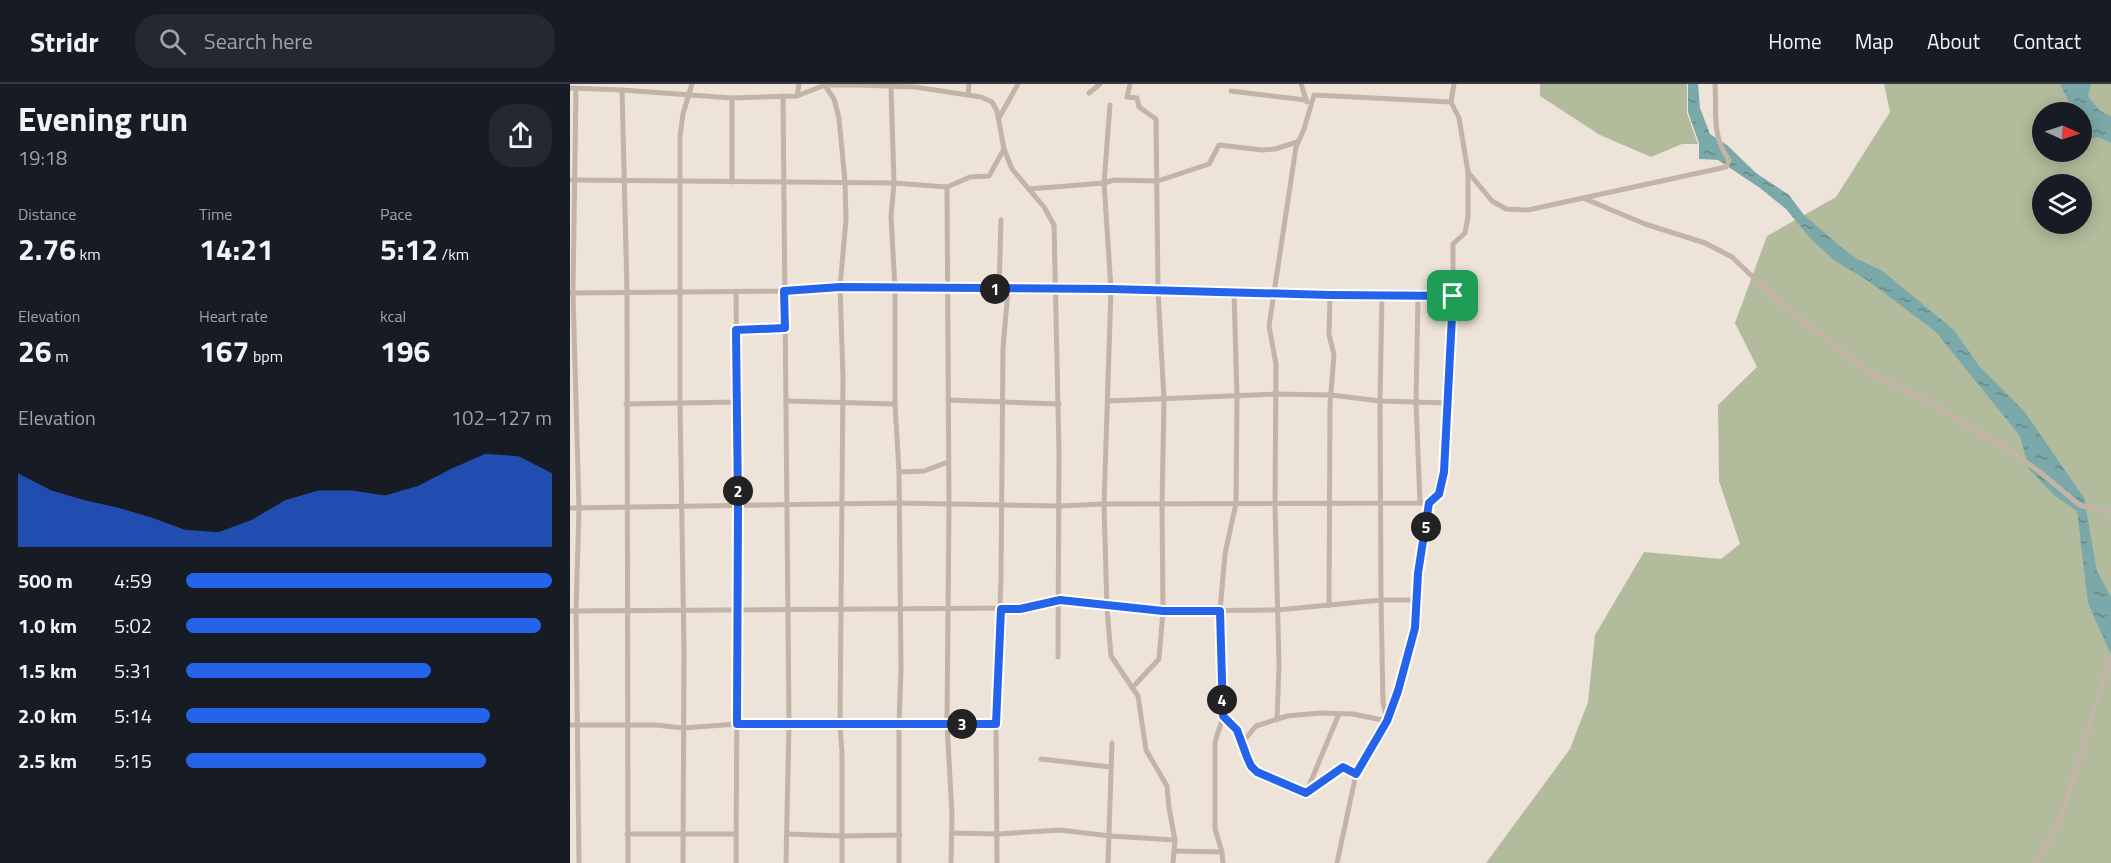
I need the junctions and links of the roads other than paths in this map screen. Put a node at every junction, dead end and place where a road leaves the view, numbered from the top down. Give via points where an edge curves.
1 (645, 84) edge
2 (692, 84) edge
3 (799, 84) edge
4 (825, 84) edge
5 (969, 84) edge
6 (1018, 84) edge
7 (1100, 84) edge
8 (1130, 84) edge
9 (1301, 84) edge
10 (1454, 84) edge
11 (1715, 84) edge
12 (915, 86) edge
13 (891, 87) junction
14 (573, 88) edge
15 (622, 90) junction
16 (645, 91) junction
17 (1231, 91) dead end
18 (1089, 93) dead end
19 (968, 95) junction
20 (689, 96) junction
21 (783, 96) junction
22 (797, 96) junction
23 (732, 98) junction
24 (1306, 99) junction
25 (1451, 102) junction
26 (1110, 105) dead end
27 (1310, 109) junction
28 (999, 118) junction
29 (1297, 142) junction
30 (1004, 149) junction
31 (1468, 172) junction
32 (572, 180) edge
33 (624, 181) junction
34 (681, 181) junction
35 (1158, 181) junction
36 (732, 182) junction
37 (845, 182) junction
38 (784, 183) junction
39 (894, 183) junction
40 (1104, 183) junction
41 (947, 187) junction
42 (1029, 189) junction
43 (1582, 198) junction
44 (1001, 220) dead end
45 (840, 287) junction
46 (895, 288) junction
47 (948, 288) junction
48 (1056, 289) junction
49 (1111, 289) junction
50 (999, 290) junction
51 (1008, 290) junction
52 (1158, 290) junction
53 (736, 291) junction
54 (784, 291) junction
55 (627, 292) junction
56 (680, 292) junction
57 (1234, 292) junction
58 (572, 293) edge
59 (1273, 294) junction
60 (1330, 295) junction
61 (1382, 295) junction
62 (1418, 295) junction
63 (1453, 296) junction
64 (785, 328) junction
65 (736, 330) junction
66 (1276, 394) junction
67 (1330, 394) junction
68 (1237, 397) junction
69 (948, 400) junction
70 (1164, 400) junction
71 (787, 401) junction
72 (1108, 401) junction
73 (1380, 401) junction
74 (737, 402) junction
75 (1416, 402) junction
76 (843, 403) junction
77 (1003, 403) junction
78 (1448, 403) junction
79 (626, 404) junction
80 (680, 404) junction
81 (895, 404) junction
82 (1059, 404) junction
83 (573, 405) edge
84 (948, 462) junction
85 (899, 472) junction
86 (899, 503) junction
87 (1236, 503) junction
88 (1429, 503) junction
89 (949, 504) junction
90 (1104, 504) junction
91 (1329, 504) junction
92 (1381, 504) junction
93 (1420, 504) junction
94 (786, 505) junction
95 (841, 505) junction
96 (1162, 505) junction
97 (1275, 505) junction
98 (683, 506) junction
99 (738, 506) junction
100 (1003, 506) junction
101 (1060, 506) junction
102 (627, 507) junction
103 (570, 508) edge
104 (579, 509) junction
105 (2111, 512) edge
106 (1060, 600) junction
107 (1381, 600) junction
108 (1418, 600) junction
109 (1107, 604) junction
110 (1329, 606) junction
111 (900, 608) junction
112 (841, 609) junction
113 (947, 609) junction
114 (1001, 609) junction
115 (738, 610) junction
116 (787, 610) junction
117 (1277, 610) junction
118 (573, 611) edge
119 (627, 611) junction
120 (682, 611) junction
121 (1163, 611) junction
122 (1220, 611) junction
123 (2111, 655) edge
124 (1058, 657) dead end
125 (1132, 688) junction
126 (1339, 714) junction
127 (1223, 716) junction
128 (1277, 720) junction
129 (1387, 721) junction
130 (898, 723) junction
131 (737, 724) junction
132 (789, 724) junction
133 (947, 724) junction
134 (996, 724) junction
135 (573, 725) edge
136 (628, 725) junction
137 (840, 725) junction
138 (683, 728) junction
139 (1112, 742) dead end
140 (1242, 743) junction
141 (1041, 759) dead end
142 (1110, 767) junction
143 (1356, 774) junction
144 (1306, 793) junction
145 (952, 833) junction
146 (578, 834) junction
147 (627, 834) junction
148 (682, 834) junction
149 (735, 834) junction
150 (787, 834) junction
151 (998, 834) junction
152 (570, 835) edge
153 (900, 835) junction
154 (842, 836) junction
155 (1110, 836) junction
156 (1175, 840) junction
157 (1174, 851) junction
158 (1222, 852) junction
159 (2037, 861) edge
160 (579, 863) edge
161 (628, 863) edge
162 (683, 863) edge
163 (736, 863) edge
164 (786, 863) edge
165 (842, 863) edge
166 (899, 863) edge
167 (951, 863) edge
168 (997, 863) edge
169 (1108, 863) edge
170 (1173, 863) edge
171 (1223, 863) edge
172 (1337, 863) edge
173 (2044, 863) edge

1 - 16 street
2 - 20 street
3 - 22 street
4 - 13 street
4 - 22 street
4 - 37 street via 839,118
5 - 19 street
6 - 28 street
7 - 18 street
8 - 35 street via 1127,97 1137,98 1139,107 1156,119
9 - 24 street
10 - 25 street
11 - 43 street via 1715,130 1729,160 1726,167
12 - 13 street
12 - 19 street
13 - 39 street
14 - 15 street
14 - 32 street
15 - 16 street
15 - 33 street
16 - 20 street
17 - 24 street
19 - 28 street via 992,102
20 - 23 street
20 - 34 street via 681,125
21 - 22 street
21 - 23 street
21 - 38 street
23 - 36 street
24 - 27 street
25 - 27 street via 1314,94
25 - 31 street via 1459,118
26 - 40 street
27 - 29 street
28 - 30 street
29 - 35 street via 1262,150 1219,145 1209,164
29 - 59 street
30 - 41 street via 989,176 970,177
30 - 42 street via 1012,169
31 - 43 street via 1492,201 1506,209 1528,210
31 - 63 street via 1465,233 1453,244
32 - 33 street
32 - 58 street
33 - 34 street
33 - 55 street
34 - 36 street
34 - 56 street
35 - 40 street
35 - 52 street
36 - 38 street
37 - 38 street
37 - 39 street
37 - 45 street
38 - 54 street
39 - 41 street
39 - 46 street via 891,217
40 - 42 street
40 - 49 street
41 - 47 street
42 - 48 street via 1054,225
43 - 105 street via 1732,256 1778,301 1868,372 2007,448 2082,506
44 - 50 street
45 - 46 street
45 - 54 street
45 - 76 street
46 - 47 street
46 - 81 street
47 - 50 street
47 - 69 street
48 - 49 street
48 - 51 street
48 - 82 street
49 - 52 street
49 - 72 street
50 - 51 street
51 - 77 street
52 - 57 street
52 - 70 street
53 - 54 street
53 - 56 street
53 - 65 street
54 - 64 street
55 - 56 street
55 - 58 street
55 - 79 street
56 - 80 street
57 - 59 street
57 - 68 street
58 - 83 street
59 - 60 street
59 - 66 street via 1269,326 1276,364
60 - 61 street
60 - 67 street via 1329,334 1334,355
61 - 62 street
61 - 73 street
62 - 63 street
62 - 75 street
63 - 78 street
64 - 65 street
64 - 71 street
65 - 74 street
66 - 67 street
66 - 68 street
66 - 97 street
67 - 73 street
67 - 91 street
68 - 70 street
68 - 87 street
69 - 77 street
69 - 84 street
70 - 72 street
70 - 96 street
71 - 76 street
71 - 94 street
72 - 90 street
73 - 75 street
73 - 92 street
74 - 80 street
74 - 99 street
75 - 78 street
75 - 93 street
76 - 81 street
76 - 95 street
77 - 82 street
77 - 100 street
78 - 88 street via 1442,485
79 - 80 street
79 - 102 street
80 - 98 street
81 - 85 street
82 - 101 street
83 - 104 street
84 - 85 street via 924,471
84 - 89 street
85 - 86 street
86 - 89 street
86 - 95 street
86 - 111 street
87 - 96 street
87 - 97 street
87 - 122 street via 1225,554
88 - 93 street
88 - 108 street via 1418,573
89 - 100 street
89 - 113 street
90 - 96 street
90 - 101 street
90 - 109 street
91 - 92 street
91 - 97 street
91 - 110 street
92 - 93 street
92 - 107 street
94 - 95 street
94 - 99 street
94 - 116 street
95 - 112 street
96 - 121 street
97 - 117 street
98 - 99 street
98 - 102 street
98 - 120 street
99 - 115 street
100 - 101 street
100 - 114 street
101 - 106 street
102 - 104 street
102 - 119 street
103 - 104 street
104 - 118 street
106 - 109 street
106 - 114 street
106 - 124 street
107 - 108 street
107 - 110 street
107 - 129 street via 1383,702
108 - 129 street via 1415,628
109 - 121 street
109 - 125 street via 1111,656
110 - 117 street
111 - 112 street
111 - 113 street
111 - 130 street
112 - 116 street
112 - 137 street
113 - 114 street
113 - 133 street
114 - 134 street
115 - 116 street
115 - 120 street
115 - 131 street
116 - 132 street
117 - 122 street
117 - 128 street
118 - 119 street
118 - 135 street
119 - 120 street
119 - 136 street
120 - 138 street
121 - 122 street
121 - 125 street via 1159,659
122 - 127 street
123 - 159 street via 2062,814
125 - 156 street via 1138,696 1146,750 1167,786
126 - 128 street via 1287,716
126 - 129 street
126 - 144 street
127 - 140 street via 1237,730
127 - 158 street via 1215,743 1215,834
128 - 140 street via 1256,726
129 - 143 street
130 - 133 street
130 - 137 street
130 - 153 street
131 - 132 street
131 - 138 street
131 - 149 street
132 - 137 street
132 - 150 street
133 - 134 street
133 - 145 street
134 - 151 street
135 - 136 street
135 - 146 street
136 - 138 street
136 - 147 street
137 - 154 street
138 - 148 street
139 - 142 street
140 - 144 street via 1257,772
141 - 142 street
142 - 155 street
143 - 144 street via 1343,767
143 - 172 street
145 - 151 street
145 - 167 street
146 - 152 street
146 - 160 street
147 - 148 street
147 - 161 street
148 - 149 street
148 - 162 street
149 - 163 street
150 - 154 street
150 - 164 street
151 - 155 street via 1060,830
151 - 168 street
153 - 154 street
153 - 166 street
154 - 165 street
155 - 156 street
155 - 169 street
156 - 157 street
157 - 158 street
157 - 170 street
158 - 171 street
159 - 173 street

